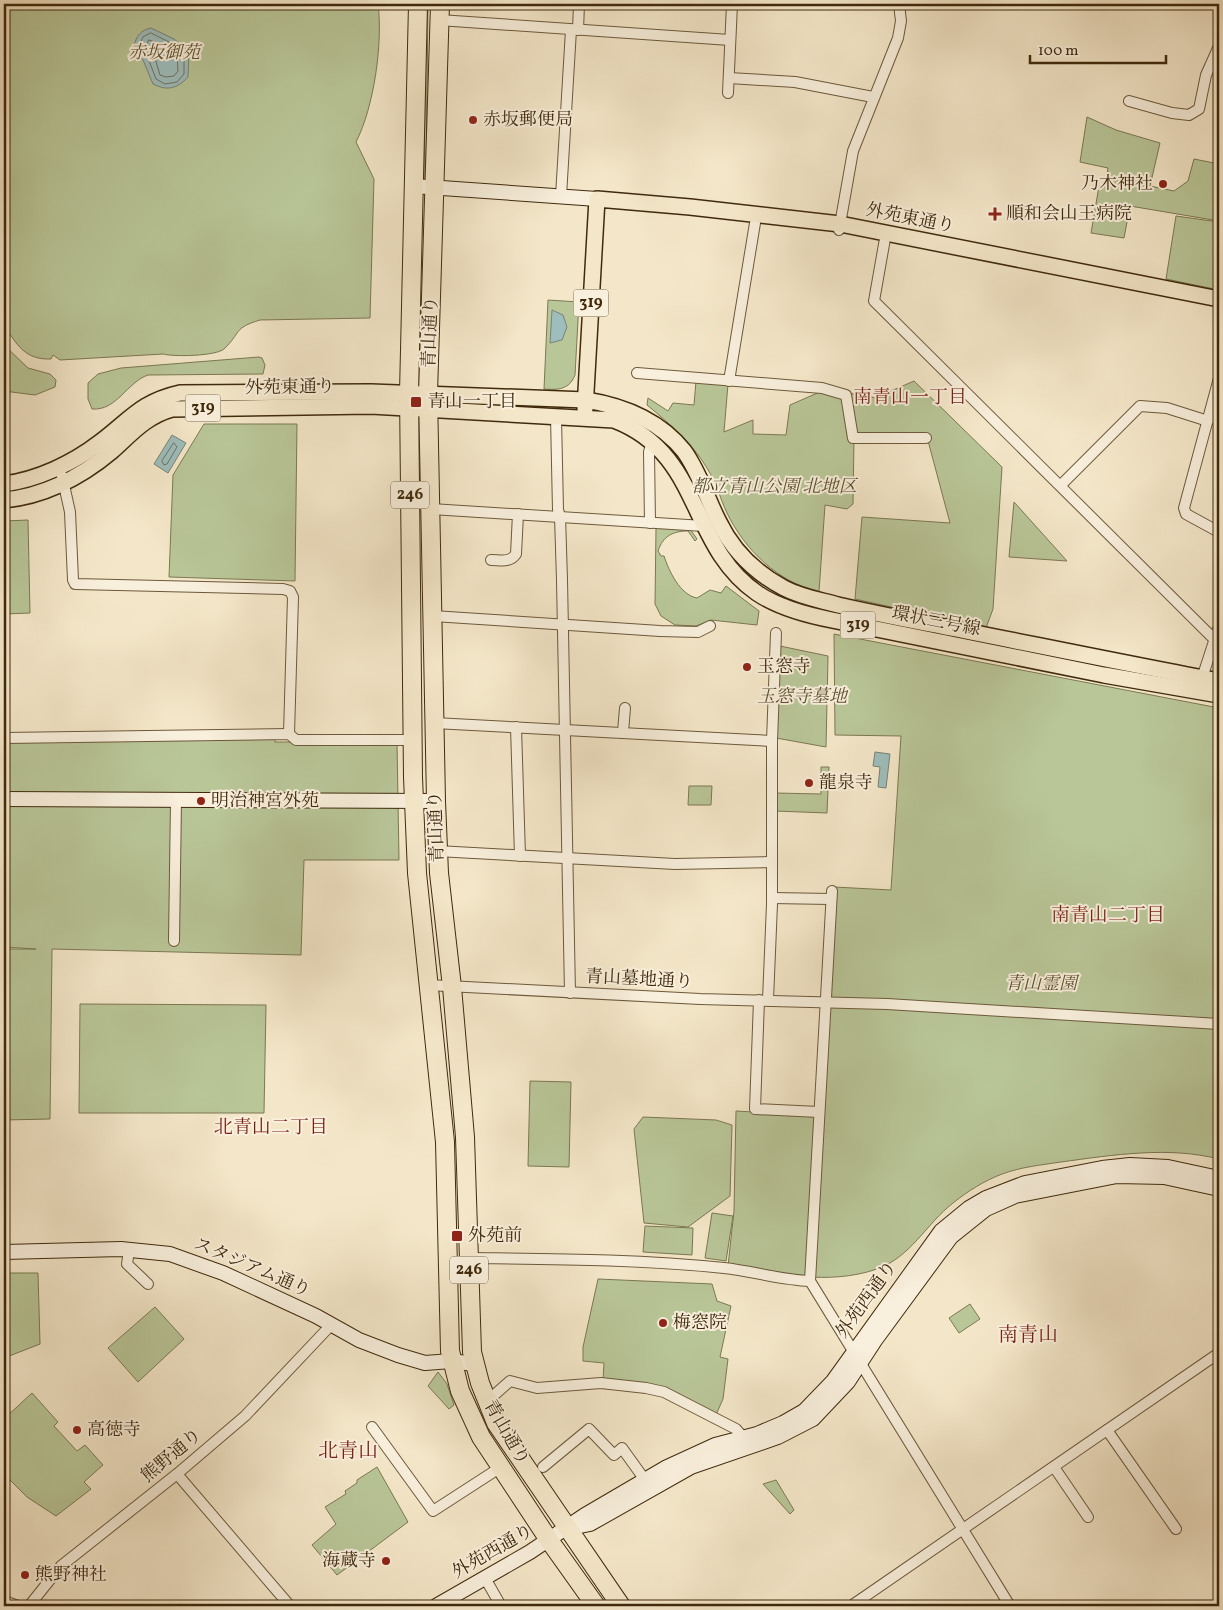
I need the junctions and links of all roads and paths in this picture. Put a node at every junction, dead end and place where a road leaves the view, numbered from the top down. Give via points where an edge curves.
1 (418, 4) edge
2 (579, 4) edge
3 (732, 4) edge
4 (899, 4) edge
5 (440, 12) edge
6 (574, 30) junction
7 (730, 40) junction
8 (1219, 46) edge
9 (729, 78) junction
10 (728, 94) dead end
11 (873, 97) junction
12 (1129, 101) dead end
13 (413, 190) junction
14 (436, 191) junction
15 (561, 196) junction
16 (597, 203) junction
17 (755, 223) junction
18 (839, 228) junction
19 (886, 237) junction
20 (1219, 299) edge
21 (1219, 307) edge
22 (1219, 337) edge
23 (637, 372) dead end
24 (1219, 378) edge
25 (729, 381) junction
26 (586, 400) junction
27 (409, 401) junction
28 (429, 402) junction
29 (556, 417) junction
30 (584, 419) junction
31 (1208, 421) junction
32 (926, 438) dead end
33 (652, 442) junction
34 (60, 466) junction
35 (64, 483) junction
36 (4, 484) edge
37 (1061, 485) junction
38 (4, 500) edge
39 (431, 509) junction
40 (518, 514) junction
41 (560, 516) junction
42 (650, 523) junction
43 (704, 526) junction
44 (1219, 532) edge
45 (491, 560) dead end
46 (433, 616) junction
47 (563, 624) junction
48 (710, 626) dead end
49 (1219, 626) edge
50 (776, 633) dead end
51 (1214, 640) junction
52 (1202, 678) junction
53 (1219, 681) edge
54 (1219, 691) edge
55 (1219, 695) edge
56 (625, 708) dead end
57 (434, 723) junction
58 (516, 727) junction
59 (565, 728) junction
60 (623, 732) junction
61 (289, 734) junction
62 (4, 738) edge
63 (414, 740) junction
64 (772, 741) junction
65 (4, 799) edge
66 (176, 800) junction
67 (414, 801) junction
68 (436, 801) junction
69 (437, 851) junction
70 (520, 856) junction
71 (568, 859) junction
72 (771, 862) junction
73 (772, 898) junction
74 (174, 941) dead end
75 (428, 985) junction
76 (452, 987) junction
77 (570, 993) junction
78 (763, 1000) junction
79 (824, 1002) junction
80 (1219, 1024) edge
81 (819, 1112) junction
82 (1219, 1178) edge
83 (1219, 1189) edge
84 (130, 1250) junction
85 (4, 1252) edge
86 (469, 1258) junction
87 (913, 1279) junction
88 (810, 1281) junction
89 (148, 1284) dead end
90 (331, 1325) junction
91 (853, 1352) junction
92 (1219, 1353) edge
93 (451, 1361) junction
94 (474, 1364) junction
95 (860, 1364) junction
96 (489, 1411) junction
97 (372, 1427) dead end
98 (1107, 1430) junction
99 (743, 1437) junction
100 (501, 1467) junction
101 (543, 1467) dead end
102 (1054, 1467) junction
103 (177, 1474) junction
104 (645, 1480) junction
105 (1088, 1517) dead end
106 (567, 1528) junction
107 (962, 1529) junction
108 (1176, 1529) dead end
109 (549, 1540) junction
110 (485, 1578) junction
111 (4, 1601) edge
112 (18, 1606) edge
113 (29, 1606) edge
114 (290, 1606) edge
115 (436, 1606) edge
116 (501, 1606) edge
117 (596, 1606) edge
118 (622, 1606) edge
119 (851, 1606) edge
120 (1010, 1606) edge

1 - 13 highway, 青山通り / 246
2 - 6 street
3 - 7 street
4 - 11 street via 898,38
5 - 6 street
5 - 14 highway, 青山通り / 246
6 - 7 street
6 - 15 street
7 - 9 street
8 - 12 street via 1206,75 1199,109 1189,115 1172,114
9 - 10 street
9 - 11 street via 795,82
11 - 18 street via 853,152
13 - 14 main road
13 - 27 highway, 青山通り / 246
14 - 15 main road
14 - 16 main road
14 - 28 highway, 青山通り / 246
15 - 16 main road
16 - 17 main road, 外苑東通り
16 - 18 main road, 外苑東通り
16 - 26 main road, 319
17 - 18 main road, 外苑東通り
17 - 25 street
18 - 19 main road, 外苑東通り
19 - 20 main road, 外苑東通り
19 - 21 main road, 外苑東通り
19 - 37 street via 874,301
20 - 21 street
21 - 22 street
23 - 25 street
24 - 31 street
25 - 32 street via 822,388 846,395 854,438
26 - 28 main road, 外苑東通り / 319
26 - 30 main road, 319
26 - 52 main road, 環状三号線 / 319 via 613,404 634,413 671,438 693,465 718,521 734,547 764,576 786,589 812,599 875,613
27 - 28 main road, 外苑東通り / 319
27 - 34 main road, 外苑東通り / 319 via 180,393 147,404 88,451
27 - 35 main road, 外苑東通り / 319 via 371,406 172,409 151,416 98,462
27 - 63 highway, 青山通り / 246
28 - 29 main road, 外苑東通り / 319
28 - 39 highway, 青山通り / 246
29 - 30 main road, 外苑東通り / 319
29 - 41 street
30 - 33 main road, 環状三号線 / 319 via 614,420 640,432
31 - 37 street via 1167,408 1140,406
31 - 44 street via 1184,512
33 - 42 street via 649,452
33 - 43 main road, 環状三号線 / 319 via 680,474
34 - 35 street
34 - 36 main road, 外苑東通り / 319
35 - 38 main road, 外苑東通り / 319
35 - 61 street via 70,512 75,584 290,591 293,597
37 - 51 street
39 - 40 street
39 - 46 highway, 青山通り / 246
40 - 41 street
40 - 45 street via 516,554 507,561
41 - 42 street
41 - 47 street
42 - 43 street
43 - 55 main road, 環状三号線 / 319 via 722,558 756,592 806,614
46 - 47 street
46 - 57 highway, 青山通り / 246
47 - 48 street via 698,632
47 - 59 street
49 - 51 street
50 - 64 street
51 - 52 street
52 - 53 main road, 環状三号線 / 319
52 - 54 street
56 - 60 street
57 - 58 street
57 - 68 highway, 青山通り / 246
58 - 59 street
58 - 70 street
59 - 60 street
59 - 71 street
60 - 64 street
61 - 62 street
61 - 63 street via 296,740
63 - 67 highway, 青山通り / 246
64 - 72 street
65 - 66 main road
66 - 67 main road
66 - 74 street
67 - 68 main road
67 - 75 highway, 青山通り / 246
68 - 69 highway, 青山通り / 246
69 - 70 street
69 - 76 highway, 青山通り / 246
70 - 71 street
71 - 72 street via 685,865
71 - 77 street
72 - 73 street
73 - 78 street
73 - 79 street via 832,895
75 - 76 street, 青山墓地通り
75 - 93 highway, 青山通り / 246 via 445,1142
76 - 77 street, 青山墓地通り
76 - 86 highway, 青山通り / 246 via 464,1137
77 - 78 street, 青山墓地通り
78 - 79 street, 青山墓地通り
78 - 81 street via 755,1109
79 - 80 street, 青山墓地通り
79 - 81 street
81 - 88 street
82 - 87 main road, 外苑西通り via 1168,1167 1130,1165 1005,1189 969,1208 941,1231
83 - 87 main road, 外苑西通り via 1143,1175 1075,1183 1015,1196 969,1220
84 - 85 main road, スタジアム通り
84 - 89 street via 127,1264
84 - 90 main road, スタジアム通り via 170,1254 198,1263
86 - 88 street via 582,1259 715,1268
86 - 94 highway, 青山通り / 246
87 - 91 main road, 外苑西通り
87 - 95 main road, 外苑西通り
88 - 91 street
90 - 93 main road, スタジアム通り via 398,1355 425,1363
90 - 103 street, 熊野通り via 245,1416
91 - 95 street
91 - 99 main road, 外苑西通り via 833,1381 804,1411 783,1424
92 - 98 street
93 - 94 main road, スタジアム通り
93 - 100 highway, 青山通り / 246 via 467,1410
94 - 96 highway, 青山通り / 246
95 - 106 main road, 外苑西通り via 832,1401 798,1429 691,1467 590,1524
95 - 107 street
96 - 99 street via 493,1396 510,1381 537,1388 610,1384 664,1392 736,1429
96 - 106 highway, 青山通り / 246
97 - 100 street via 433,1511
98 - 102 street
98 - 108 street
99 - 104 main road, 外苑西通り via 702,1450
100 - 109 highway, 青山通り / 246
101 - 104 street via 589,1429 614,1455 622,1448
102 - 105 street
102 - 107 street
103 - 113 street, 熊野通り via 61,1566
103 - 114 street
104 - 106 main road, 外苑西通り
106 - 109 main road, 外苑西通り
106 - 118 highway, 青山通り / 246
107 - 119 street
107 - 120 street
109 - 110 main road, 外苑西通り
109 - 117 highway, 青山通り / 246
110 - 115 main road, 外苑西通り
110 - 116 street
111 - 112 street

